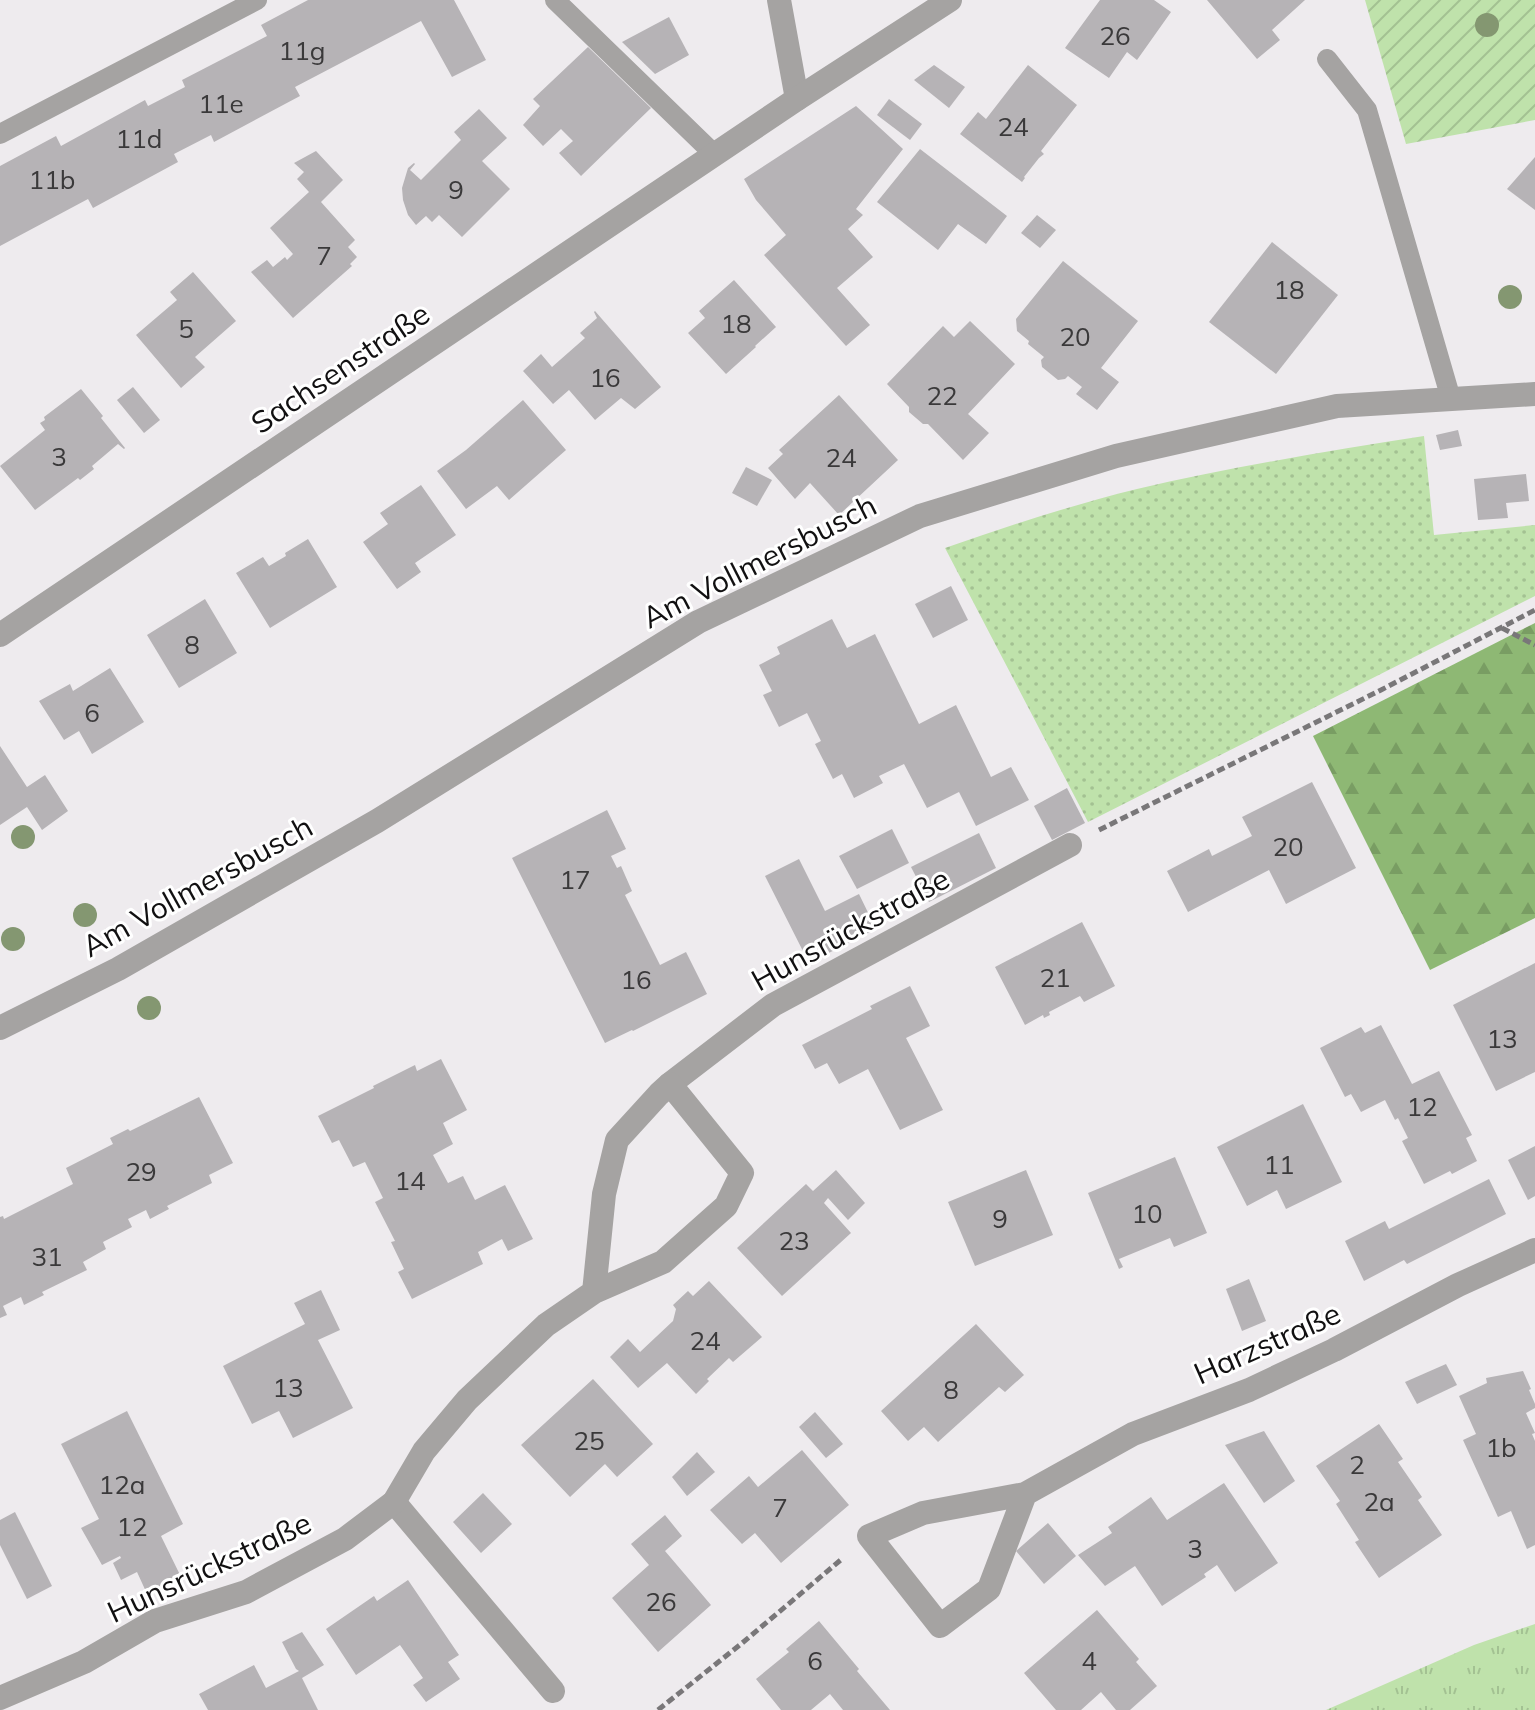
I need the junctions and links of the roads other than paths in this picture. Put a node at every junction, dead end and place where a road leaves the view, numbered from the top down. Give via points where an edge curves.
1 (257, 0) edge
2 (555, 0) edge
3 (779, 0) edge
4 (950, 0) edge
5 (1327, 59) dead end
6 (797, 99) junction
7 (0, 134) edge
8 (715, 155) junction
9 (1535, 394) edge
10 (1451, 399) junction
11 (0, 635) edge
12 (1070, 845) road end
13 (0, 1028) edge
14 (670, 1084) junction
15 (1535, 1250) edge
16 (594, 1292) junction
17 (1025, 1494) junction
18 (394, 1502) junction
19 (553, 1691) dead end
20 (0, 1698) edge

1 - 7 lane
2 - 8 lane
3 - 6 street
4 - 6 street, Sachsenstraße
5 - 10 lane via 1367,110
6 - 8 street, Sachsenstraße
8 - 11 street, Sachsenstraße
9 - 10 street, Am Vollmersbusch
10 - 13 street, Am Vollmersbusch via 1337,406 1116,456 920,516 698,622 377,821 118,969
12 - 14 street, Hunsrückstraße via 773,1005
14 - 16 street, Hunsrückstraße via 617,1140 604,1194
14 - 16 street, Hunsrückstraße via 742,1173 726,1206 663,1262
15 - 17 street, Harzstraße via 1249,1390 1133,1434
16 - 18 street, Hunsrückstraße via 546,1325 467,1400 424,1451
17 - 17 street, Harzstraße via 923,1513 869,1536 940,1626 989,1589
18 - 19 street
18 - 20 street, Hunsrückstraße via 345,1539 246,1592 155,1621 84,1662

